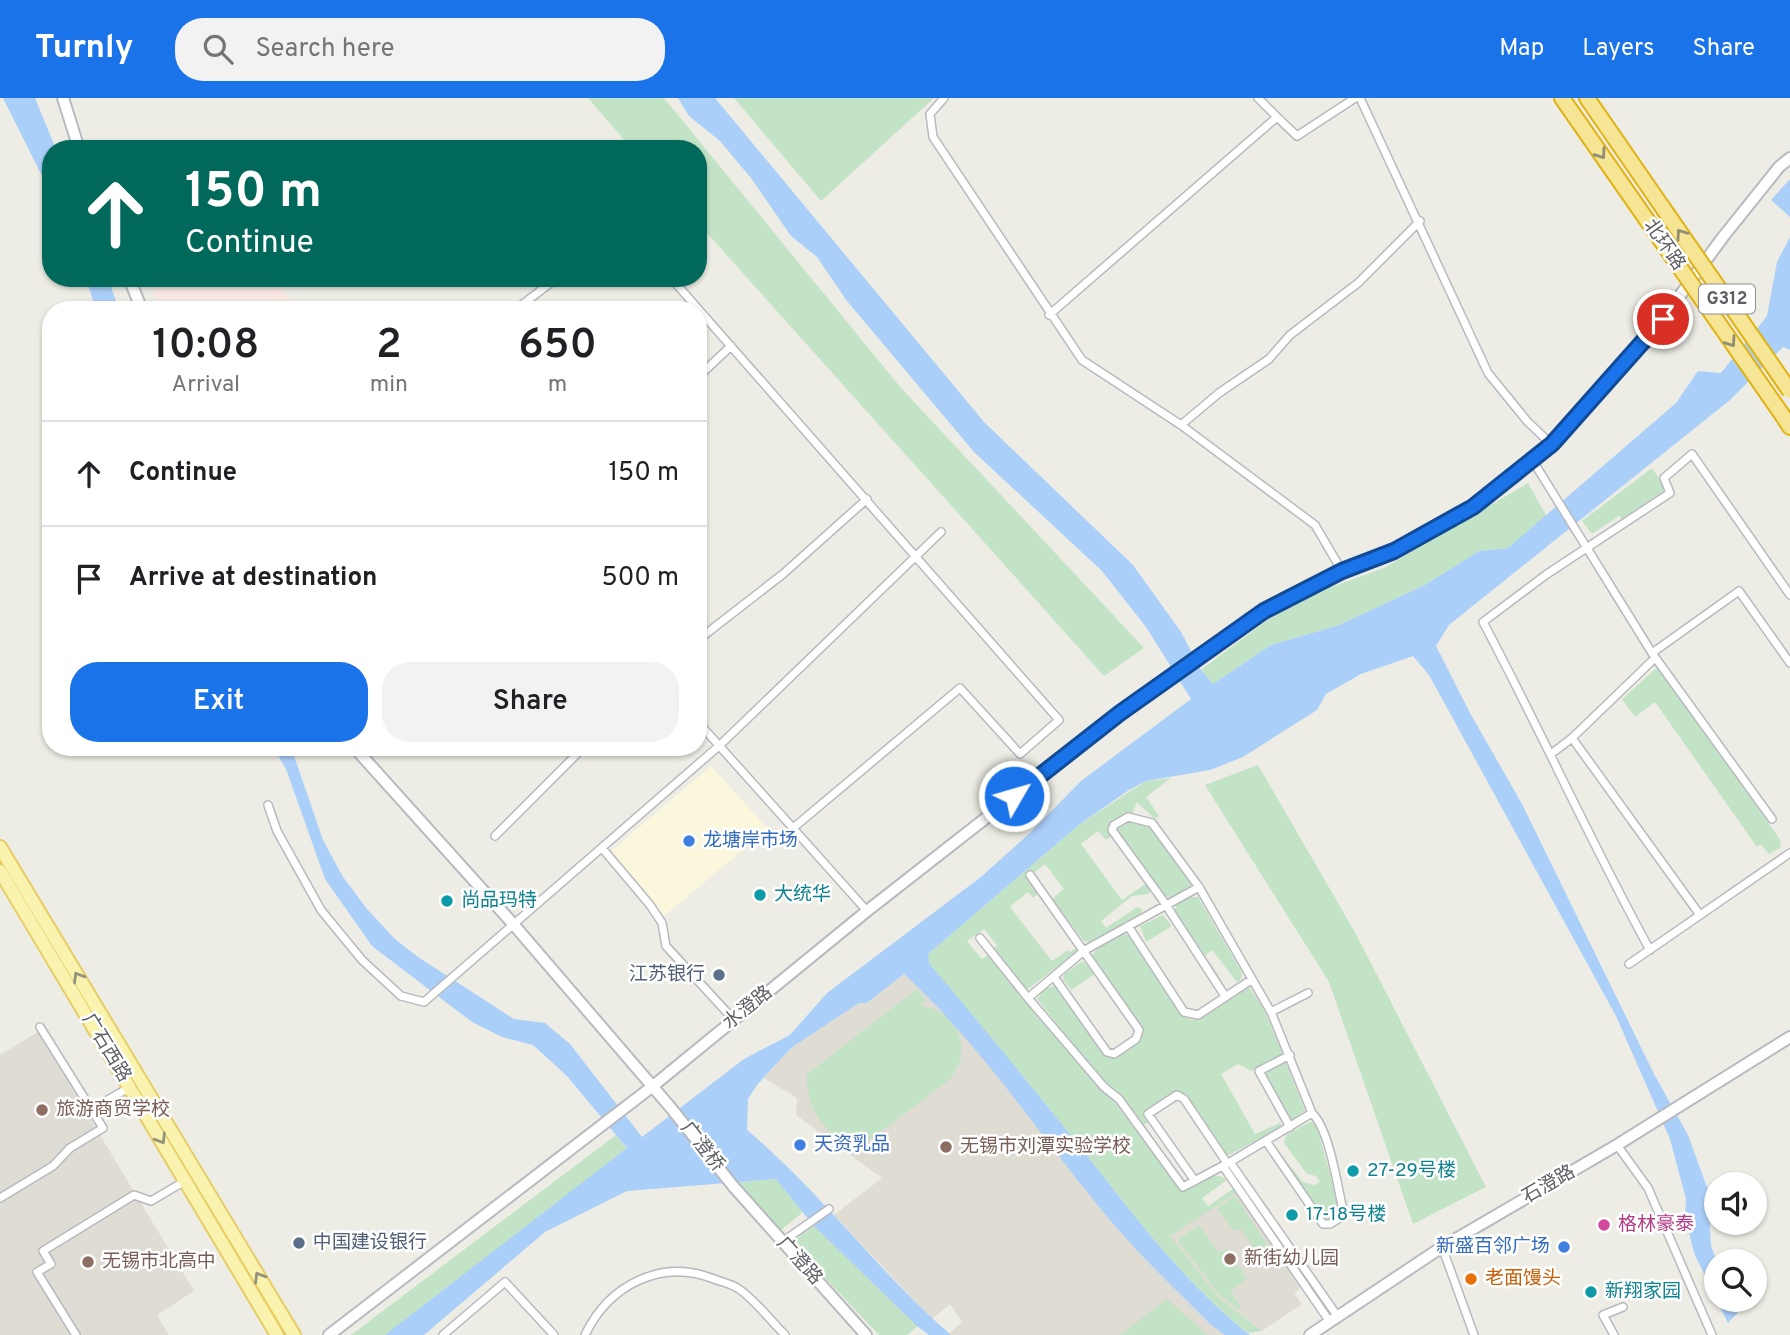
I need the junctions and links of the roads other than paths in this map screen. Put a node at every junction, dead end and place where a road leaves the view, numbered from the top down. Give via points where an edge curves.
1 (63, 98) edge
2 (944, 98) edge
3 (1258, 98) edge
4 (1355, 98) edge
5 (1360, 98) edge
6 (1562, 98) edge
7 (1587, 98) edge
8 (1278, 117) junction
9 (76, 140) edge
10 (1790, 158) edge
11 (1420, 221) junction
12 (545, 287) edge
13 (679, 287) edge
14 (527, 301) edge
15 (691, 301) edge
16 (1049, 315) junction
17 (707, 319) edge
18 (731, 346) junction
19 (707, 369) edge
20 (1790, 391) edge
21 (1786, 422) edge
22 (1181, 425) junction
23 (1552, 444) junction
24 (1533, 461) junction
25 (867, 499) junction
26 (941, 532) dead end
27 (1588, 549) junction
28 (917, 555) junction
29 (1342, 571) junction
30 (1790, 595) edge
31 (707, 633) edge
32 (1653, 655) junction
33 (1790, 663) edge
34 (707, 731) edge
35 (1572, 738) junction
36 (720, 745) junction
37 (1551, 754) junction
38 (362, 756) edge
39 (575, 756) edge
40 (268, 805) dead end
41 (1772, 819) dead end
42 (792, 829) junction
43 (495, 836) dead end
44 (0, 847) edge
45 (602, 848) junction
46 (1790, 853) edge
47 (0, 870) edge
48 (1030, 875) dead end
49 (1199, 887) junction
50 (1165, 905) junction
51 (867, 911) junction
52 (1700, 915) junction
53 (514, 925) junction
54 (1128, 926) junction
55 (980, 938) dead end
56 (1085, 950) junction
57 (1650, 950) junction
58 (1629, 964) dead end
59 (1054, 977) junction
60 (1251, 980) dead end
61 (1308, 993) dead end
62 (1225, 996) junction
63 (1028, 998) junction
64 (1271, 1012) junction
65 (734, 1020) junction
66 (40, 1027) dead end
67 (1790, 1037) edge
68 (1290, 1055) junction
69 (135, 1084) junction
70 (653, 1086) junction
71 (92, 1109) junction
72 (1312, 1113) junction
73 (1156, 1126) junction
74 (1290, 1127) junction
75 (1144, 1134) junction
76 (1266, 1141) junction
77 (1617, 1145) junction
78 (1226, 1163) junction
79 (186, 1180) junction
80 (1195, 1181) junction
81 (733, 1186) joint
82 (0, 1198) edge
83 (829, 1209) dead end
84 (782, 1242) junction
85 (1442, 1247) junction
86 (1623, 1307) dead end
87 (1334, 1320) junction
88 (76, 1335) edge
89 (276, 1335) edge
90 (294, 1335) edge
91 (329, 1335) edge
92 (443, 1335) edge
93 (554, 1335) edge
94 (585, 1335) edge
95 (785, 1335) edge
96 (866, 1335) edge
97 (1310, 1335) edge
98 (1474, 1335) edge
99 (1614, 1335) edge
100 (1712, 1335) edge

1 - 9 street
2 - 16 street via 930,114 933,137
3 - 8 street
4 - 8 street via 1297,136
5 - 11 street
6 -> 21 highway, 北环路 / G312, bridge
20 -> 7 highway, 北环路 / G312, bridge
8 - 16 street
10 - 23 street, 水澄路 via 1723,237 1648,339
11 - 22 street via 1358,283 1290,335 1269,359
11 - 23 street via 1488,373
12 - 14 street
13 - 15 street
16 - 22 street via 1082,360
17 - 18 street
18 - 19 street
18 - 25 street
22 - 29 street via 1315,525
23 - 24 street, 水澄路
24 - 27 street
24 - 29 street, 水澄路 via 1473,507 1394,551
25 - 28 street
25 - 31 street via 783,574
26 - 28 street
27 - 30 street via 1670,493 1664,478 1692,454
27 - 32 street
27 - 37 street via 1547,573 1483,622
28 - 36 street
28 - 42 street via 1059,720 1020,754 960,688
29 - 51 street, 水澄路 via 1264,611 1167,679
32 - 33 street via 1739,591
32 - 35 street
32 - 41 street
34 - 36 street
35 - 37 street
35 - 52 street
36 - 42 street
36 - 45 street
37 - 57 street via 1599,858
38 - 53 street, 广澄桥
39 - 43 street
40 - 53 street via 277,831 321,910 362,960 401,996 424,1002
42 - 51 street
69 -> 44 main road
45 - 53 street
45 - 65 street via 662,923 666,946
46 - 52 street
47 - 69 main road, 广石西路
48 - 56 street
49 - 50 street
49 - 50 street via 1152,823 1128,817 1119,820 1112,830
49 - 64 street
50 - 54 street
50 - 62 street
51 - 65 street, 水澄路
52 - 57 street
53 - 70 street, 广澄桥
54 - 56 street
54 - 62 street via 1184,1012 1198,1015
55 - 63 street
56 - 59 street
56 - 59 street via 1139,1030 1136,1039 1114,1054 1107,1052
57 - 58 street
59 - 63 street
60 - 62 street
61 - 64 street
63 - 75 street via 1119,1099
64 - 68 street
65 - 70 street, 水澄路
66 - 71 street
67 - 77 street, 石澄路
68 - 72 street
68 - 74 street via 1259,1071
69 - 71 street
69 -> 79 main road, 广石西路
90 -> 69 main road
70 - 81 street, 广澄桥
70 - 91 street, 水澄路
71 - 82 street via 103,1128
72 - 74 street
72 - 76 street via 1329,1155 1344,1215 1330,1224 1322,1224
73 - 75 street
73 - 78 street via 1147,1114 1180,1096
73 - 80 street
74 - 76 street
75 - 80 street via 1183,1187
76 - 78 street
77 - 85 street, 石澄路
77 - 100 street via 1648,1188
78 - 80 street
78 - 87 street
79 - 88 street via 151,1201 134,1195 43,1251 51,1264 37,1272
79 - 89 main road, 广石西路
81 - 84 street, 广澄路
83 - 84 street
84 - 96 street, 广澄路
85 - 87 street, 石澄路
85 - 98 street
86 - 99 street via 1604,1315
87 - 97 street, 石澄路
92 - 93 street via 505,1282
94 - 95 street via 595,1314 617,1293 652,1274 694,1271 738,1288

